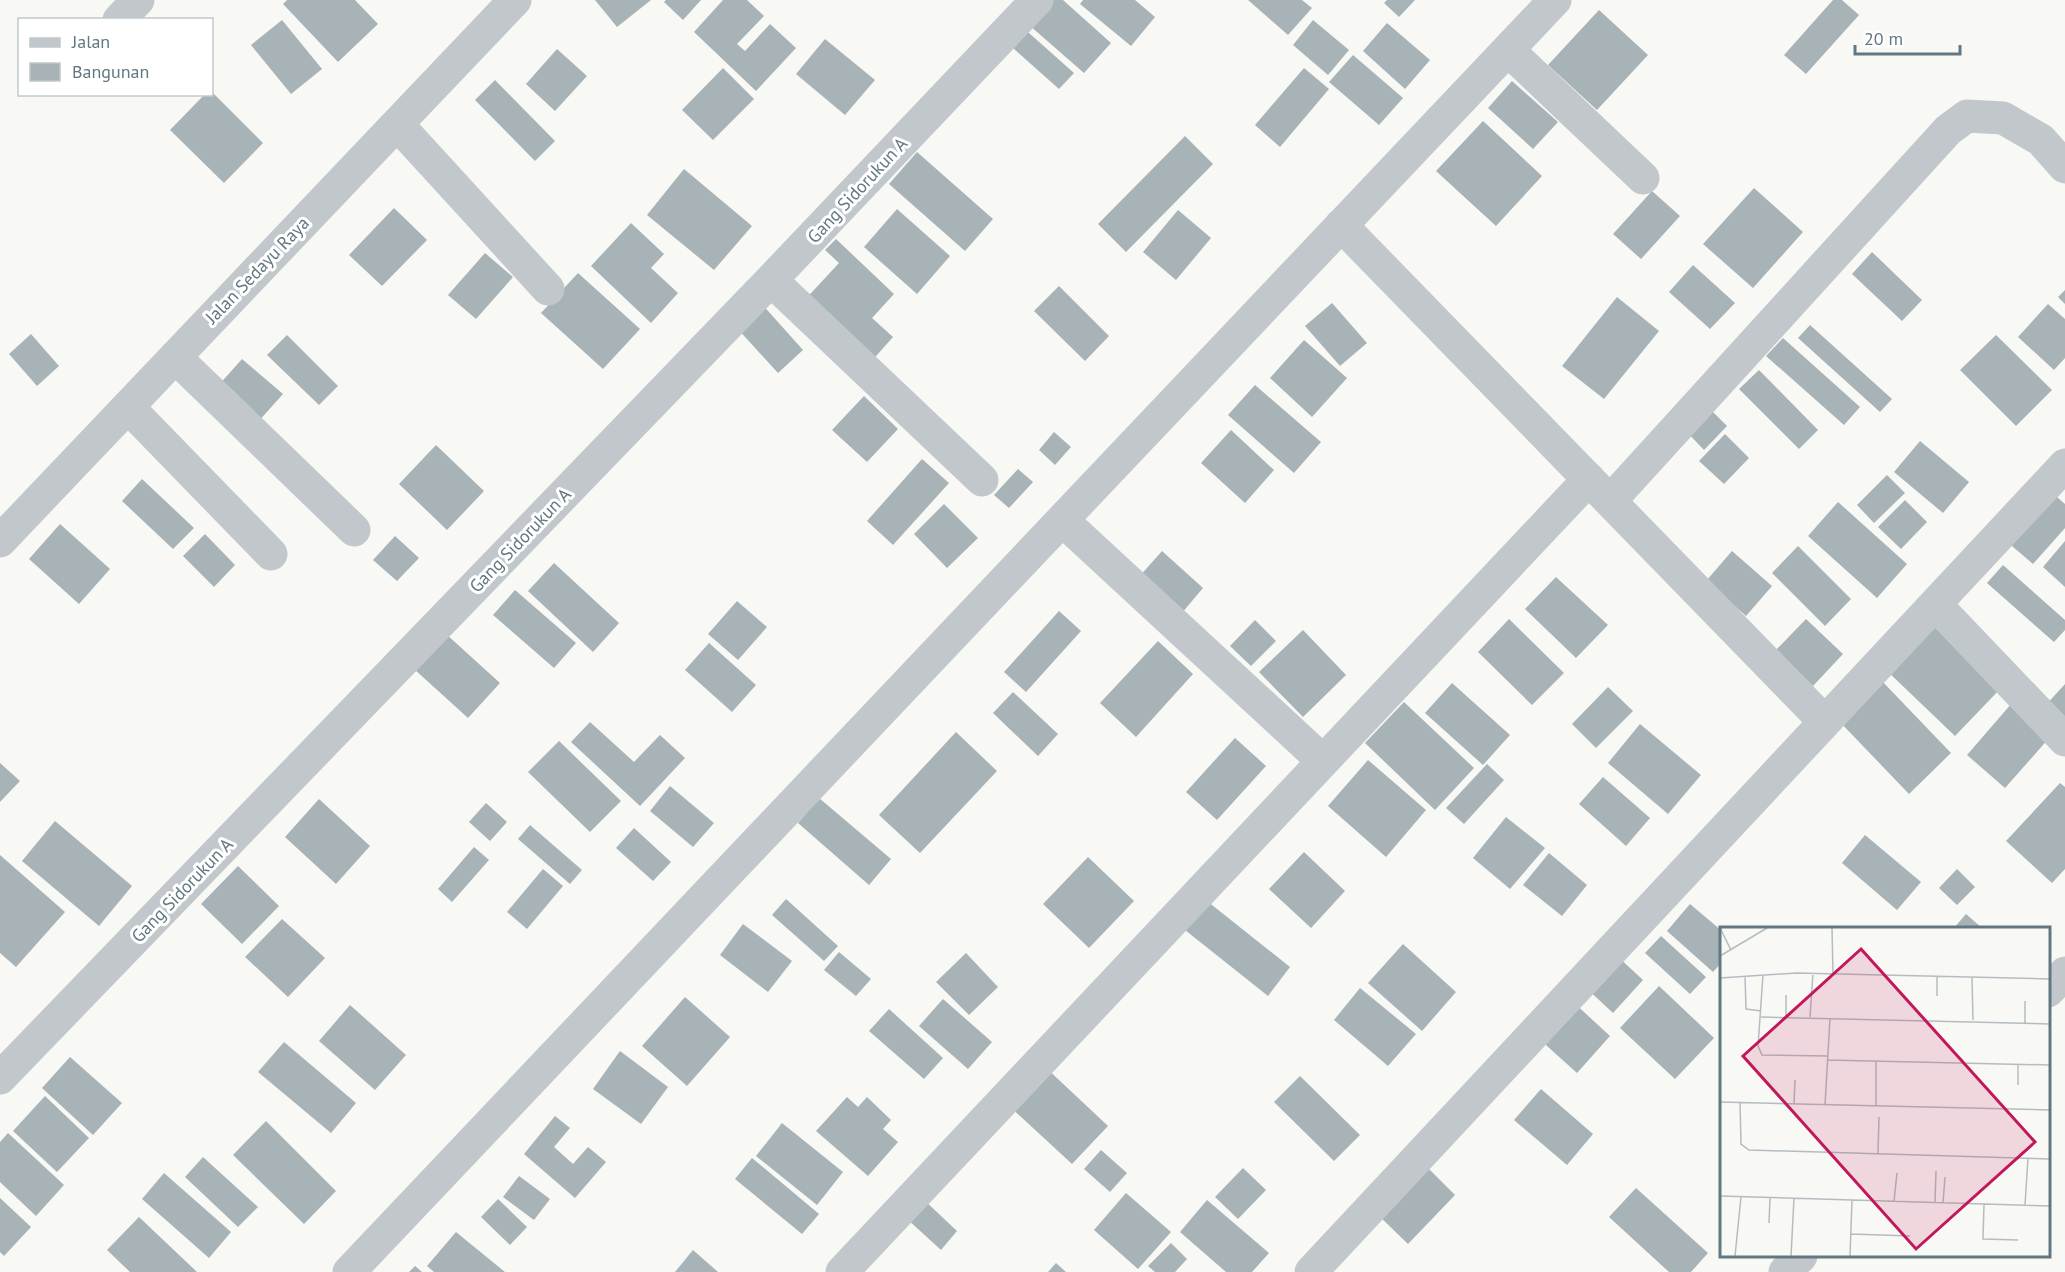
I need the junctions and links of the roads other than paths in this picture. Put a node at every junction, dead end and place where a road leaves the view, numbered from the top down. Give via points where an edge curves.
1 (138, 0) edge
2 (515, 0) edge
3 (1037, 0) edge
4 (1555, 0) edge
5 (121, 18) edge
6 (1508, 50) junction
7 (397, 124) junction
8 (2065, 167) edge
9 (1643, 178) dead end
10 (1341, 225) junction
11 (771, 280) junction
12 (548, 290) dead end
13 (175, 357) junction
14 (128, 407) junction
15 (2065, 465) edge
16 (982, 480) dead end
17 (1600, 490) junction
18 (1062, 520) junction
19 (354, 530) dead end
20 (0, 541) edge
21 (272, 554) dead end
22 (1935, 604) junction
23 (1825, 722) junction
24 (2065, 740) edge
25 (1323, 761) junction
26 (2065, 973) edge
27 (2050, 990) edge
28 (0, 1078) edge
29 (1800, 1257) edge
30 (349, 1272) edge
31 (842, 1272) edge
32 (1311, 1272) edge
33 (1785, 1272) edge

1 - 5 street
2 - 7 street, Jalan Sedayu Raya
3 - 11 street, Gang Sidorukun A
4 - 6 street
6 - 9 street
6 - 10 street
7 - 12 street
7 - 13 street, Jalan Sedayu Raya
8 - 17 street via 2041,140 2003,118 1967,116 1940,139
10 - 17 street
10 - 18 street
11 - 16 street
11 - 28 street, Gang Sidorukun A
13 - 14 street, Jalan Sedayu Raya
13 - 19 street
14 - 20 street, Jalan Sedayu Raya
14 - 21 street
15 - 22 street
17 - 23 street
17 - 25 street
18 - 25 street
18 - 30 street
22 - 23 street
22 - 24 street
23 - 32 street
25 - 31 street
26 - 27 street
29 - 33 street

